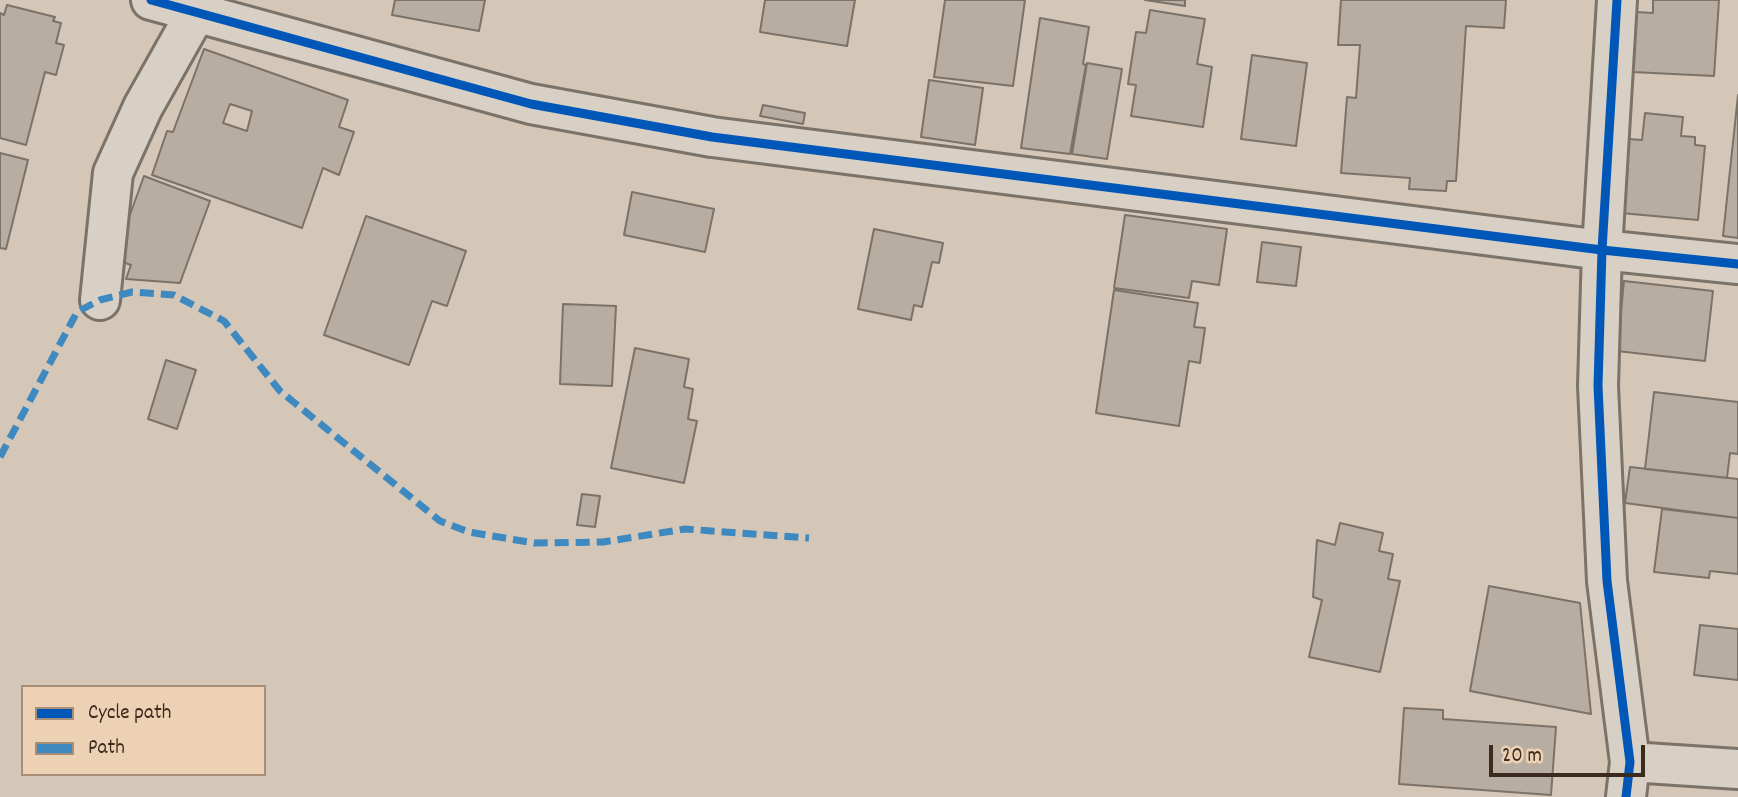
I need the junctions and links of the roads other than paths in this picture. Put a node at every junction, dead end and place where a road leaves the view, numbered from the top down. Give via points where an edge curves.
1 (151, 0) edge
2 (1617, 0) edge
3 (197, 11) junction
4 (1602, 250) junction
5 (1738, 264) edge
6 (100, 300) dead end
7 (1738, 769) edge
8 (1628, 779) edge

1 - 3 street
2 - 4 street
3 - 4 street via 531,104 712,137
3 - 6 street via 142,107 113,173
4 - 5 street
4 - 8 street via 1598,386 1607,580
7 - 8 street

